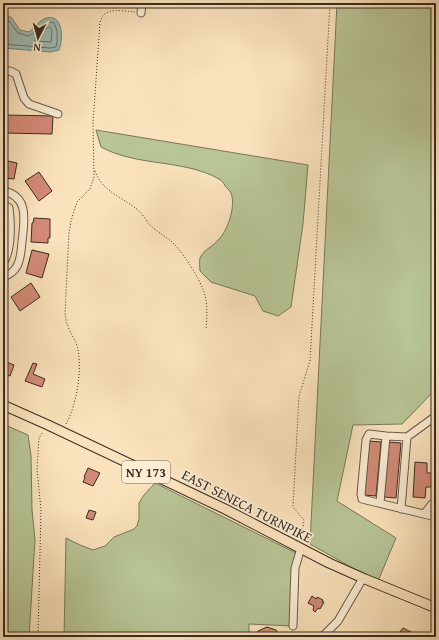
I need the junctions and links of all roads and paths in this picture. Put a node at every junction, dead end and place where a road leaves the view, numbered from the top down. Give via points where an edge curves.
1 (142, 3) edge
2 (330, 3) edge
3 (141, 13) joint
4 (3, 71) edge
5 (58, 114) dead end
6 (94, 168) junction
7 (3, 191) edge
8 (18, 199) junction
9 (5, 206) edge
10 (3, 263) edge
11 (3, 277) edge
12 (206, 329) dead end
13 (3, 405) edge
14 (436, 416) edge
15 (48, 425) junction
16 (62, 431) junction
17 (386, 436) junction
18 (407, 437) junction
19 (436, 501) edge
20 (380, 503) junction
21 (401, 508) junction
22 (424, 514) junction
23 (436, 517) edge
24 (297, 547) junction
25 (363, 578) junction
26 (436, 608) edge
27 (293, 626) dead end
28 (38, 637) edge
29 (322, 637) edge

1 - 3 street
2 - 24 path via 310,361 299,396 293,507 304,520
3 - 6 path via 106,12 101,18 93,123
4 - 5 street via 16,74 24,98 29,104
6 - 12 path via 105,186 140,212 149,225 174,244 182,254 204,293 207,309
6 - 16 path via 92,185 77,202 71,220 65,314 77,346 79,363 75,401
7 - 8 street
8 - 9 street
8 - 11 street via 23,206 24,214 20,256 18,266 12,274
9 - 10 street via 9,208 11,220 6,258
13 - 15 main road, EAST SENECA TURNPIKE / NY 173
14 - 18 street
15 - 16 main road, EAST SENECA TURNPIKE / NY 173
15 - 28 path via 39,438 36,469 41,523
16 - 24 main road, EAST SENECA TURNPIKE / NY 173 via 225,509
17 - 18 street
17 - 20 street
17 - 20 street via 369,434 366,440 361,494 362,499
18 - 21 street
19 - 22 street
20 - 21 street
21 - 22 street
22 - 23 street
24 - 25 main road, EAST SENECA TURNPIKE / NY 173
24 - 27 street
25 - 26 main road, EAST SENECA TURNPIKE / NY 173
25 - 29 street via 338,621

